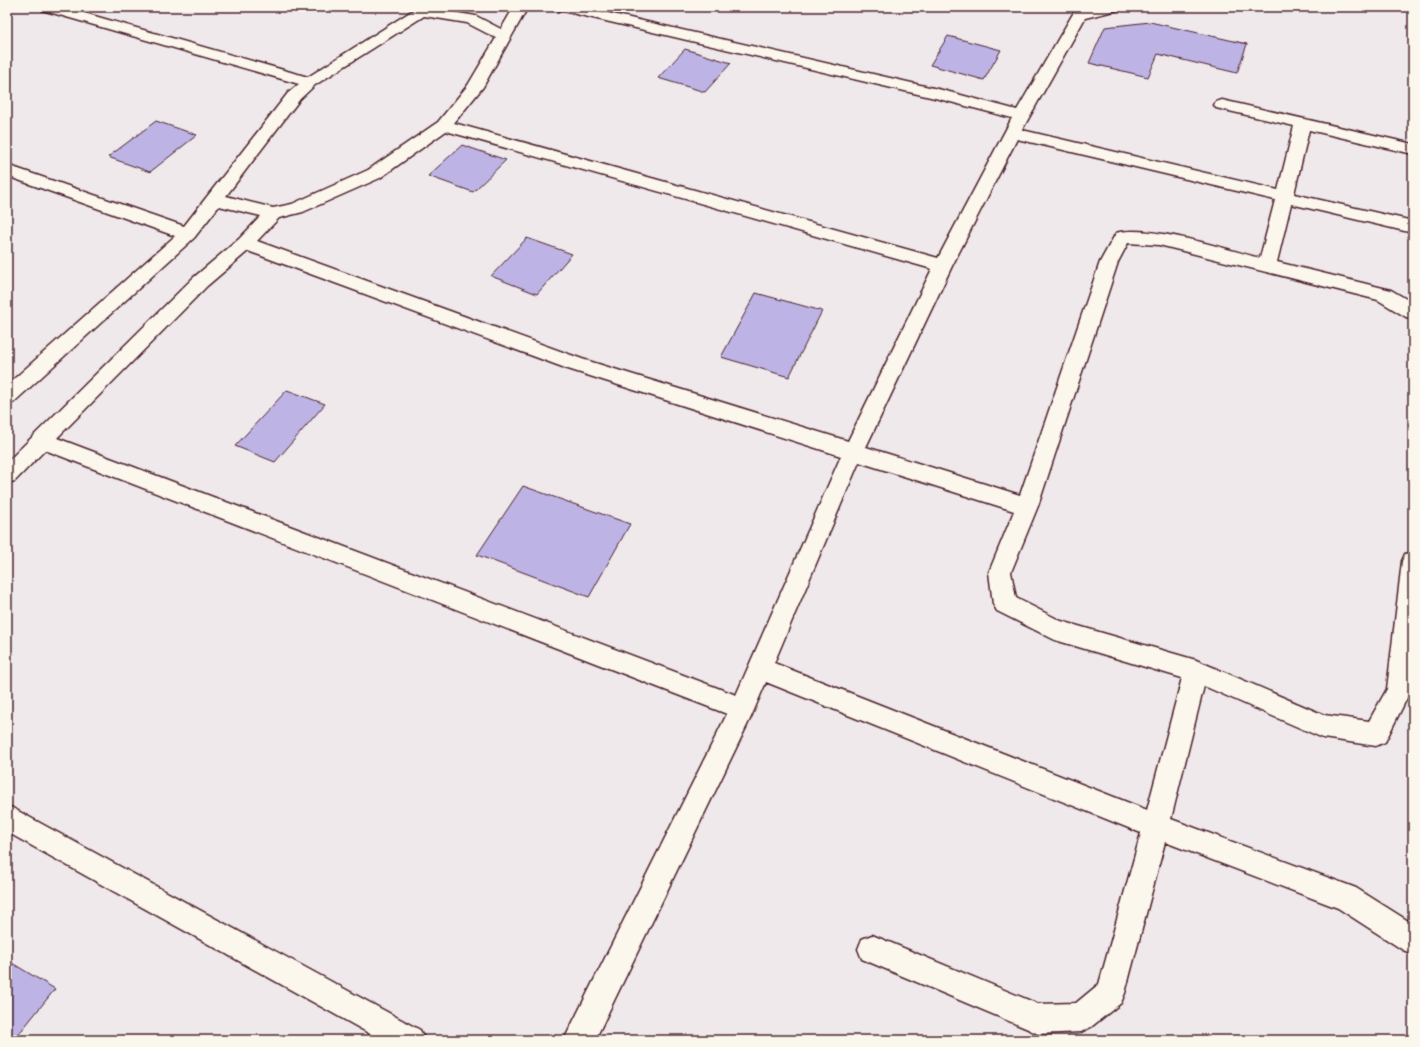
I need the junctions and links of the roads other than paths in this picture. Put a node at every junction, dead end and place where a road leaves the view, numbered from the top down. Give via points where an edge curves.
1 (47, 7) edge
2 (521, 7) edge
3 (563, 7) edge
4 (1113, 7) edge
5 (424, 9) edge
6 (504, 36) junction
7 (310, 82) junction
8 (1222, 105) dead end
9 (1303, 123) junction
10 (1017, 124) junction
11 (444, 125) junction
12 (1413, 149) edge
13 (7, 170) edge
14 (1285, 197) junction
15 (215, 199) junction
16 (273, 214) junction
17 (1413, 227) edge
18 (188, 234) junction
19 (245, 243) junction
20 (943, 266) junction
21 (1268, 266) junction
22 (1413, 312) edge
23 (7, 397) edge
24 (41, 440) junction
25 (853, 452) junction
26 (7, 475) edge
27 (1027, 506) junction
28 (1413, 561) edge
29 (760, 669) junction
30 (1196, 671) junction
31 (742, 709) junction
32 (7, 818) edge
33 (1156, 826) junction
34 (1413, 940) edge
35 (872, 949) dead end
36 (410, 1040) edge
37 (579, 1040) edge

1 - 7 street
2 - 6 street
3 - 10 street via 942,95
4 - 10 street via 1079,15
5 - 6 street via 471,19
5 - 7 street
6 - 11 street via 475,87
7 - 15 street via 294,96
8 - 9 street
9 - 12 street
9 - 14 street
10 - 14 street
10 - 20 street
11 - 16 street via 374,174 297,208
11 - 20 street
13 - 18 street
14 - 17 street
14 - 21 street
15 - 16 street
15 - 18 street
16 - 19 street
18 - 23 street
19 - 24 street via 200,282
19 - 25 street via 575,364
20 - 25 street
21 - 22 street via 1384,295
21 - 27 street via 1159,239 1122,237 1109,262
24 - 26 street
24 - 31 street
25 - 27 street
25 - 29 street
27 - 30 street via 1000,572 1005,604 1055,630
28 - 30 street via 1399,690 1376,734 1323,726
29 - 31 street
29 - 33 street
30 - 33 street
31 - 37 street
32 - 36 street
33 - 34 street via 1346,898
33 - 35 street via 1111,993 1081,1017 1038,1019

